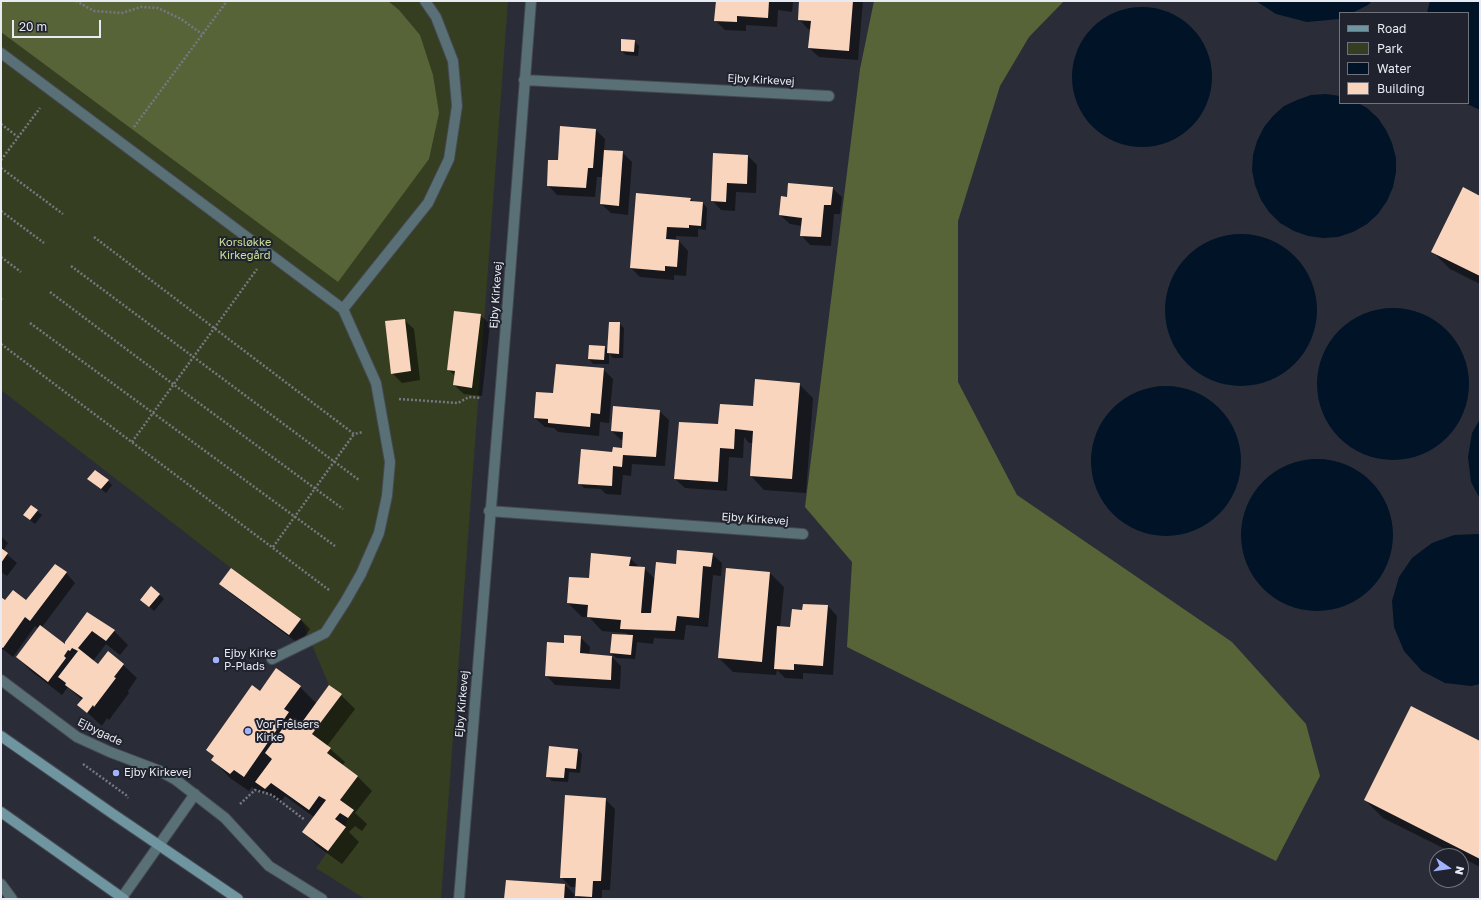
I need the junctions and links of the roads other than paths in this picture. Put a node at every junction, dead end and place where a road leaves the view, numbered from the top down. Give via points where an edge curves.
1 (425, 1) edge
2 (530, 1) edge
3 (1, 53) edge
4 (524, 80) junction
5 (829, 96) dead end
6 (344, 309) junction
7 (490, 511) junction
8 (803, 534) dead end
9 (272, 659) dead end
10 (1, 680) edge
11 (1, 736) edge
12 (195, 794) junction
13 (1, 812) edge
14 (159, 846) junction
15 (1, 884) edge
16 (12, 899) edge
17 (123, 899) edge
18 (238, 899) edge
19 (322, 899) edge
20 (459, 899) edge

1 - 6 street via 436,17 453,61 457,106 449,159 428,203
2 - 4 street, Ejby Kirkevej
3 - 6 street
4 - 5 street, Ejby Kirkevej
4 - 7 street, Ejby Kirkevej
6 - 9 street via 376,383 390,462 388,496 379,533 361,574 325,633
7 - 8 street, Ejby Kirkevej
7 - 20 street, Ejby Kirkevej
10 - 12 street, Ejbygade via 77,737 160,771
11 - 14 main road
12 - 14 street
12 - 19 street, Ejbygade via 225,818 269,866
13 - 17 main road
14 - 17 street
14 - 18 main road
15 - 16 street

